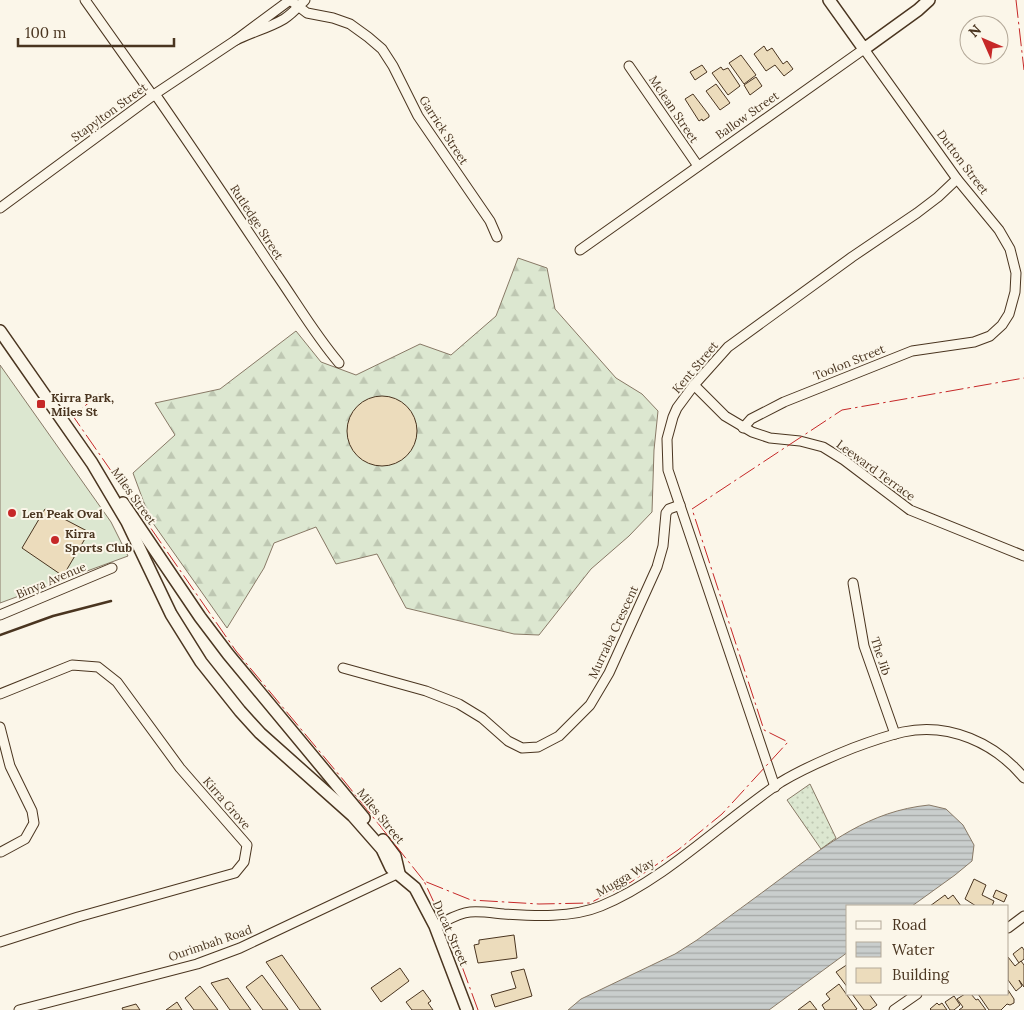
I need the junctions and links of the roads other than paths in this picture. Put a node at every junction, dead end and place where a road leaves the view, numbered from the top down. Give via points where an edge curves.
1 (85, 0) edge
2 (290, 0) edge
3 (305, 0) edge
4 (829, 0) edge
5 (929, 0) edge
6 (298, 7) junction
7 (236, 40) junction
8 (864, 49) junction
9 (629, 66) dead end
10 (154, 95) junction
11 (698, 166) junction
12 (957, 179) junction
13 (0, 208) edge
14 (497, 237) dead end
15 (580, 250) dead end
16 (0, 331) edge
17 (974, 342) joint
18 (339, 363) dead end
19 (694, 385) junction
20 (743, 428) junction
21 (92, 463) junction
22 (680, 505) junction
23 (1024, 556) edge
24 (112, 568) dead end
25 (853, 583) dead end
26 (0, 615) edge
27 (342, 668) dead end
28 (0, 694) edge
29 (0, 727) edge
30 (895, 734) junction
31 (1024, 778) edge
32 (775, 787) junction
33 (1, 852) edge
34 (398, 873) junction
35 (1024, 916) edge
36 (435, 926) junction
37 (1009, 927) edge
38 (0, 942) edge
39 (915, 995) edge
40 (19, 1010) edge
41 (467, 1010) edge
42 (894, 1010) edge

1 - 10 street, Rutledge Street
2 - 6 street, Garrick Street
2 - 7 street, Stapylton Street
3 - 6 street, Stapylton Street
4 - 8 street, Dutton Street
5 - 8 street, Ballow Street
6 - 7 street, Stapylton Street via 276,23
6 - 14 street, Garrick Street via 350,24 382,49 418,116 490,221
7 - 10 street, Stapylton Street
8 - 11 street, Ballow Street
8 - 12 street, Dutton Street
9 - 11 street, Mclean Street
10 - 13 street, Stapylton Street
10 - 18 street, Rutledge Street
11 - 15 street, Ballow Street
12 - 17 street, Dutton Street via 999,230 1010,249 1016,273 1009,314 990,336
12 - 19 street, Kent Street via 938,198 728,347
16 - 21 street, Miles Street
17 - 20 street, Toolon Street via 912,351 784,402 750,419
19 - 20 street, Leeward Terrace via 725,416
19 - 22 street, Kent Street via 677,408 667,439 668,470
20 - 23 street, Leeward Terrace via 759,436 823,447 910,510
21 - 34 street, Miles Street via 119,497 211,632 394,853
21 - 34 street, Miles Street via 127,522 176,623 200,662 260,733 353,816 382,848 390,867
22 - 27 street, Murraba Crescent via 666,513 657,568 609,673 590,706 559,736 538,747 522,748 508,741 482,718 426,690
22 - 32 street, Kent Street
24 - 26 street, Binya Avenue
25 - 30 street, The Jib via 864,646
28 - 38 street, Kirra Grove via 72,665 98,667 117,682 180,768 247,845 244,862 235,873
29 - 33 street via 10,766 32,811 34,823 25,839
30 - 31 street, Mugga Way via 927,730 962,735 997,753
30 - 32 street, Mugga Way via 821,761
32 - 36 street, Mugga Way via 653,877 599,907 548,914 470,912
34 - 36 street, Ducat Street via 415,888
34 - 40 street, Ourimbah Road via 240,948 197,964
35 - 37 street
36 - 41 street, Ducat Street
39 - 42 street

